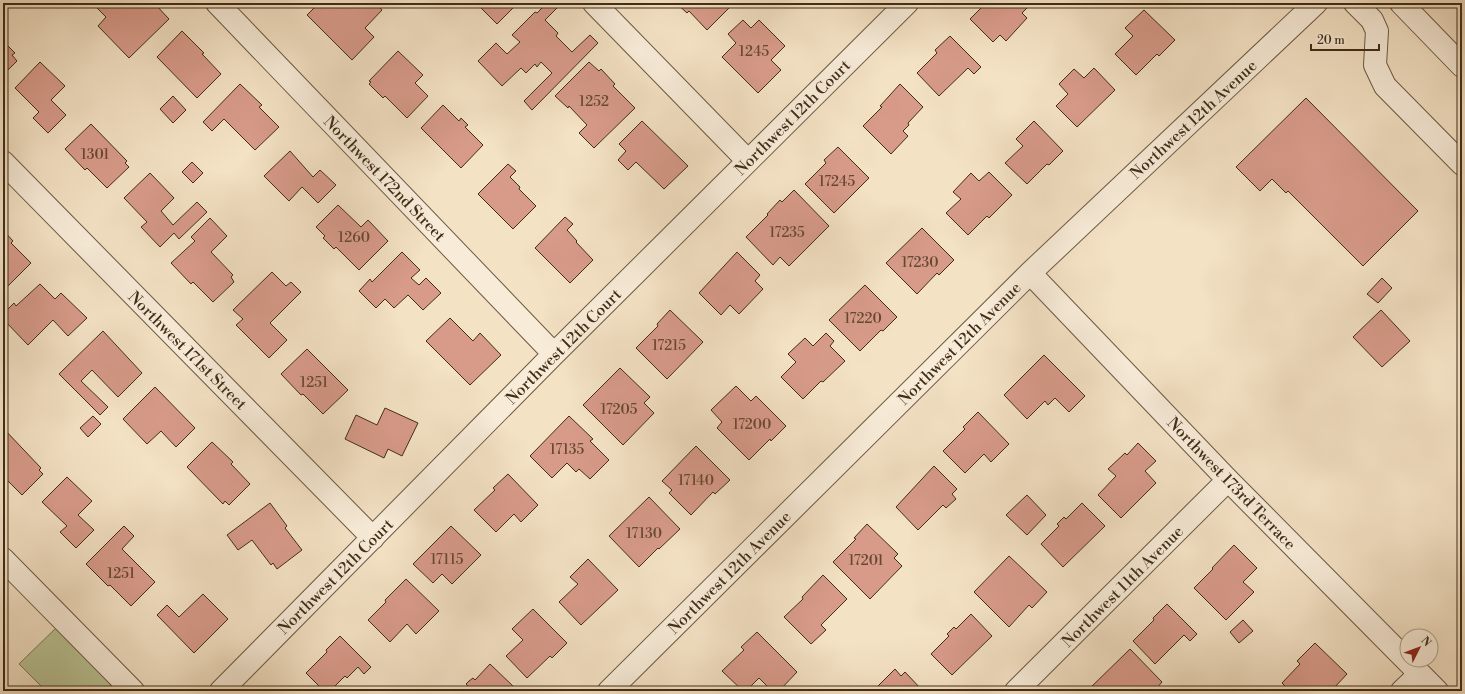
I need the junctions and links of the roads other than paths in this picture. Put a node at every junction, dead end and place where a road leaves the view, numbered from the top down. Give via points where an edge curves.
1 (217, 3) edge
2 (594, 3) edge
3 (907, 3) edge
4 (1316, 3) edge
5 (1356, 3) edge
6 (1401, 3) edge
7 (1462, 66) edge
8 (748, 161) junction
9 (3, 162) edge
10 (1462, 164) edge
11 (1030, 273) junction
12 (554, 354) junction
13 (1228, 480) junction
14 (373, 538) junction
15 (3, 559) edge
16 (1420, 674) junction
17 (133, 691) edge
18 (221, 691) edge
19 (609, 691) edge
20 (1016, 691) edge
21 (1402, 691) edge
22 (1437, 691) edge

1 - 12 street, Northwest 172nd Street
2 - 8 street
3 - 8 street, Northwest 12th Court
4 - 11 street, Northwest 12th Avenue
5 - 10 street via 1372,20 1377,30 1375,65 1386,86
6 - 7 street
8 - 12 street, Northwest 12th Court
9 - 14 street, Northwest 171st Street
11 - 13 street, Northwest 173rd Terrace
11 - 19 street, Northwest 12th Avenue
12 - 14 street, Northwest 12th Court
13 - 16 street, Northwest 173rd Terrace
13 - 20 street, Northwest 11th Avenue
14 - 18 street, Northwest 12th Court
15 - 17 street
16 - 21 street
16 - 22 street, Northwest 173rd Terrace

